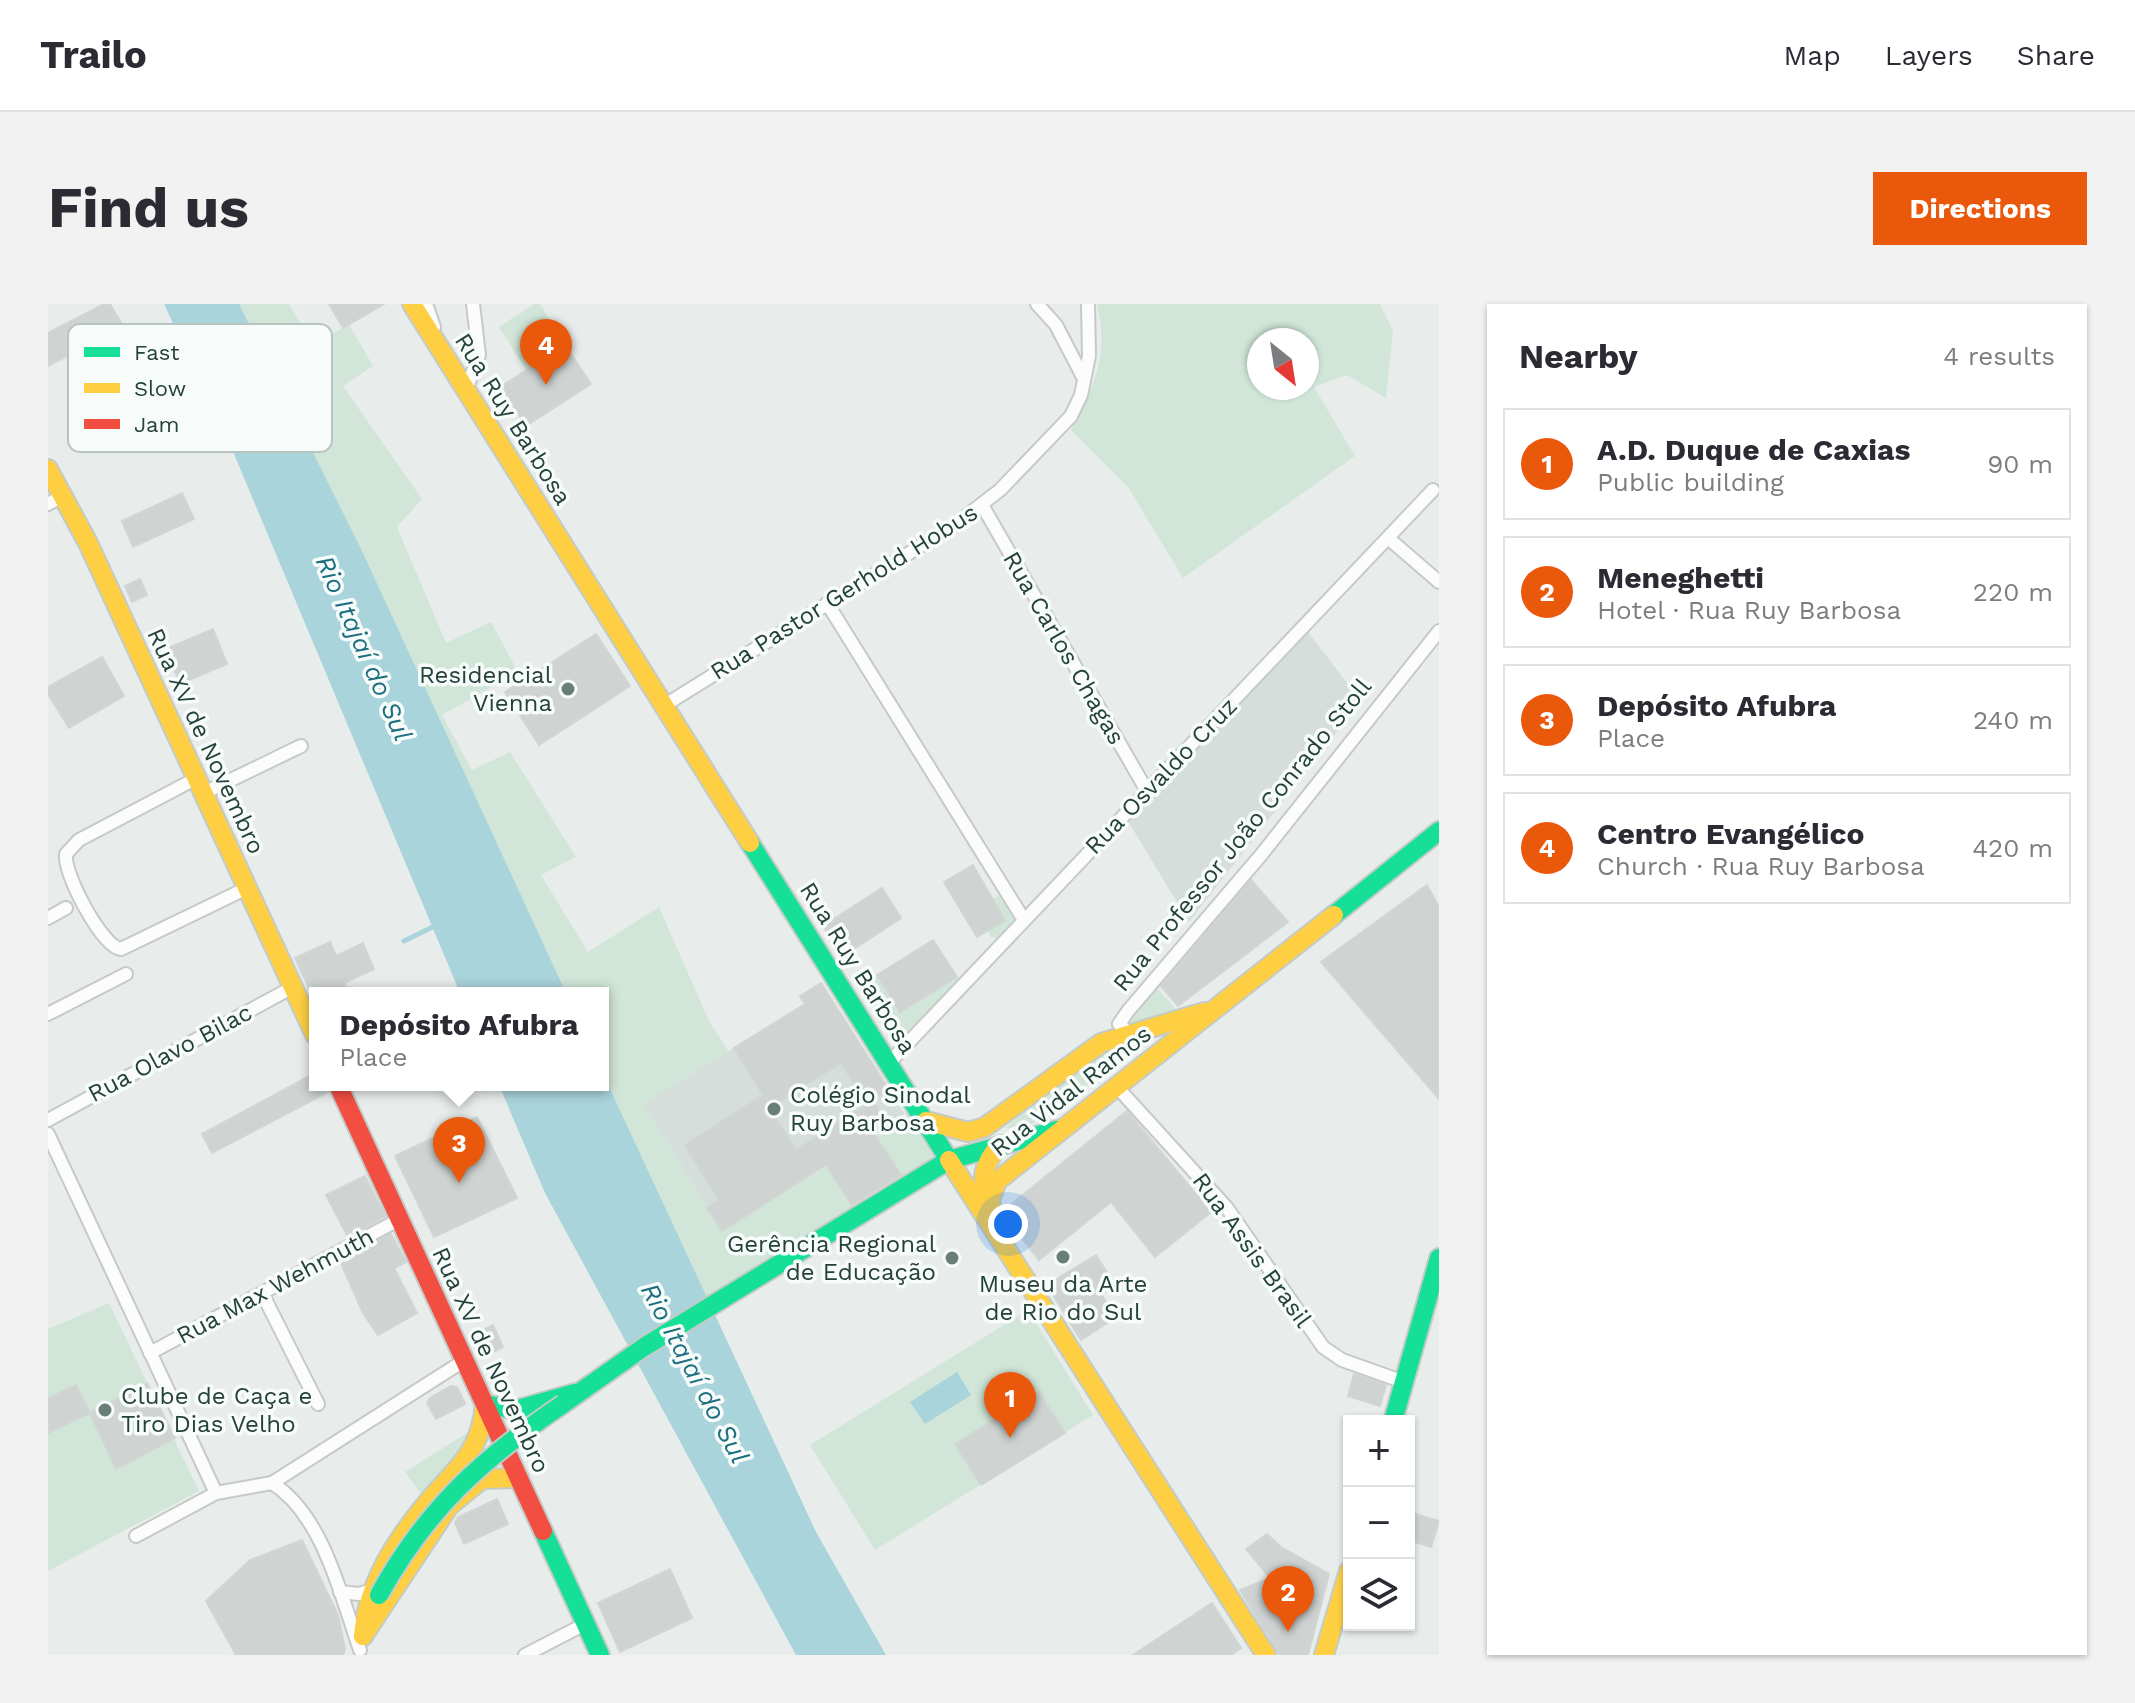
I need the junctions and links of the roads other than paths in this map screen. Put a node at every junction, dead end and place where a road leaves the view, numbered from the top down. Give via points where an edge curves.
1 (412, 304) edge
2 (426, 304) edge
3 (473, 304) edge
4 (1037, 304) edge
5 (1088, 304) edge
6 (440, 350) junction
7 (1084, 379) junction
8 (466, 390) junction
9 (48, 469) edge
10 (1433, 490) dead end
11 (56, 500) edge
12 (982, 505) junction
13 (1388, 538) junction
14 (1439, 582) edge
15 (827, 603) junction
16 (1439, 631) edge
17 (665, 705) junction
18 (301, 746) dead end
19 (200, 785) junction
20 (1147, 791) junction
21 (1439, 831) edge
22 (247, 888) junction
23 (66, 908) dead end
24 (48, 918) edge
25 (1024, 920) junction
26 (126, 974) dead end
27 (293, 987) junction
28 (1217, 1008) junction
29 (48, 1014) edge
30 (309, 1022) edge
31 (1130, 1034) junction
32 (889, 1063) junction
33 (1118, 1088) junction
34 (341, 1091) edge
35 (48, 1120) edge
36 (926, 1121) junction
37 (1069, 1126) junction
38 (48, 1134) edge
39 (1000, 1145) junction
40 (949, 1160) junction
41 (989, 1209) junction
42 (400, 1219) junction
43 (997, 1229) junction
44 (1439, 1258) edge
45 (262, 1293) junction
46 (150, 1353) junction
47 (465, 1360) junction
48 (1404, 1382) junction
49 (585, 1391) junction
50 (318, 1404) dead end
51 (485, 1404) junction
52 (1395, 1415) edge
53 (469, 1456) junction
54 (519, 1478) junction
55 (272, 1483) junction
56 (467, 1487) junction
57 (216, 1493) junction
58 (448, 1510) junction
59 (411, 1523) junction
60 (136, 1536) dead end
61 (1343, 1591) edge
62 (340, 1592) junction
63 (375, 1592) junction
64 (585, 1624) junction
65 (361, 1647) edge
66 (525, 1655) edge
67 (600, 1655) edge
68 (1266, 1655) edge
69 (1324, 1655) edge

1 - 6 main road, Rua Ruy Barbosa
2 - 6 street
3 - 8 street via 479,355
4 - 7 street via 1056,325
5 - 7 street, Rua Pastor Gerhold Hobus
6 - 8 main road, Rua Ruy Barbosa
7 - 12 street, Rua Pastor Gerhold Hobus via 1071,416
8 - 17 main road, Rua Ruy Barbosa
9 - 11 main road, Rua XV de Novembro
10 - 13 street, Rua Osvaldo Cruz
11 - 19 main road, Rua XV de Novembro
12 - 15 street, Rua Pastor Gerhold Hobus
12 - 20 street, Rua Carlos Chagas
13 - 14 street
13 - 20 street, Rua Osvaldo Cruz
15 - 17 street, Rua Pastor Gerhold Hobus
15 - 25 street
16 - 31 street, Rua Professor João Conrado Stoll via 1261,855 1128,1011 1119,1024
17 - 32 main road, Rua Ruy Barbosa
18 - 19 street
19 - 22 main road, Rua XV de Novembro
19 - 22 street via 79,840 66,854 68,874 107,944 121,949
20 - 25 street, Rua Osvaldo Cruz
21 - 28 main road, Rua Vidal Ramos
22 - 27 main road, Rua XV de Novembro
23 - 24 street
25 - 32 street, Rua Osvaldo Cruz
26 - 29 street
27 - 30 main road, Rua XV de Novembro
27 - 35 street, Rua Olavo Bilac
28 - 31 main road, Rua Vidal Ramos
28 - 33 main road, Rua Vidal Ramos
31 - 36 main road via 1101,1043 985,1127 968,1132
32 - 36 main road, Rua Ruy Barbosa
33 - 37 main road, Rua Vidal Ramos
33 - 48 street, Rua Assis Brasil via 1227,1208 1323,1347 1342,1360
34 - 42 main road, Rua XV de Novembro
36 - 40 main road, Rua Ruy Barbosa
37 - 39 main road
37 - 41 main road, Rua Vidal Ramos via 997,1181
38 - 46 street
39 - 40 main road
39 - 41 main road via 988,1155 981,1175
40 - 43 main road, Rua Ruy Barbosa
40 - 49 main road via 644,1347
41 - 43 main road
42 - 45 street, Rua Max Wehmuth
42 - 47 main road, Rua XV de Novembro
43 - 68 main road, Rua Ruy Barbosa
44 - 48 main road
45 - 46 street, Rua Max Wehmuth
45 - 50 street
46 - 57 street
47 - 51 main road, Rua XV de Novembro
47 - 55 street
48 - 52 main road
49 - 51 main road via 515,1410
49 - 63 main road, bridge via 496,1450 442,1498
51 - 53 main road via 481,1431
51 - 54 main road, Rua XV de Novembro
53 - 56 main road
53 - 59 main road
54 - 56 main road via 493,1476
54 - 64 main road, Rua XV de Novembro
55 - 57 street
55 - 62 street via 289,1494 307,1520
56 - 58 main road
57 - 60 street
58 - 59 main road
58 - 65 main road via 409,1562
59 - 63 main road
61 - 69 main road
62 - 63 street
62 - 65 street
63 - 65 main road
64 - 66 street
64 - 67 main road, Rua XV de Novembro

